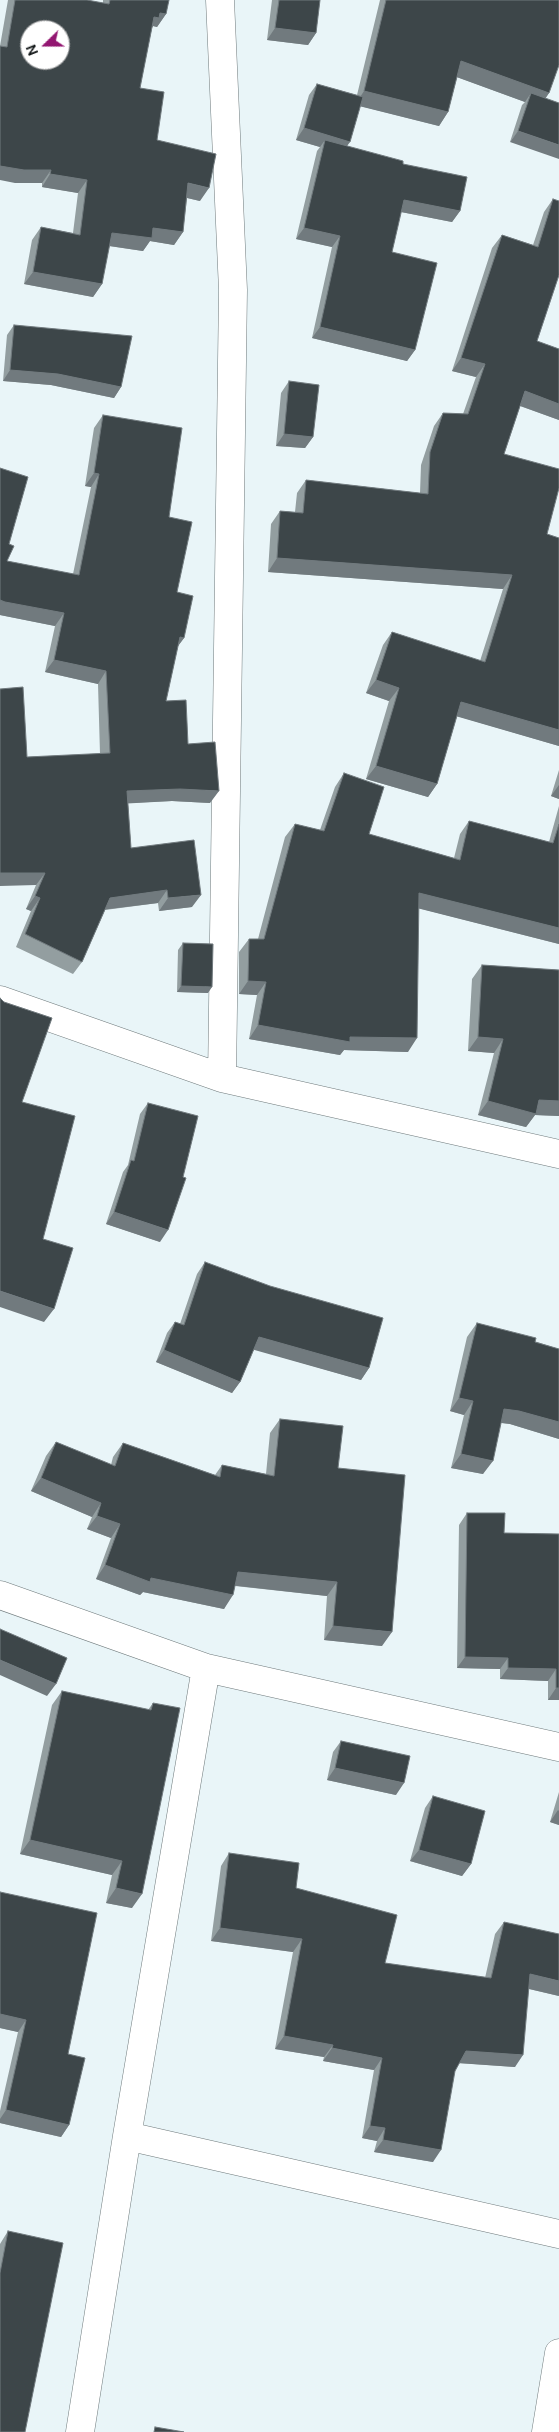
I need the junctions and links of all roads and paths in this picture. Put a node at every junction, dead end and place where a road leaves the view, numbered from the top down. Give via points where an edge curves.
1 (220, 0) edge
2 (0, 1000) edge
3 (222, 1078) junction
4 (559, 1154) edge
5 (0, 1596) edge
6 (206, 1668) junction
7 (559, 1747) edge
8 (126, 2136) junction
9 (559, 2234) edge
10 (559, 2353) edge
11 (80, 2432) edge
12 (546, 2432) edge

1 - 3 street via 233,290
2 - 3 street
3 - 4 street
5 - 6 street
6 - 7 street
6 - 8 street
8 - 9 street
8 - 11 street
10 - 12 street

